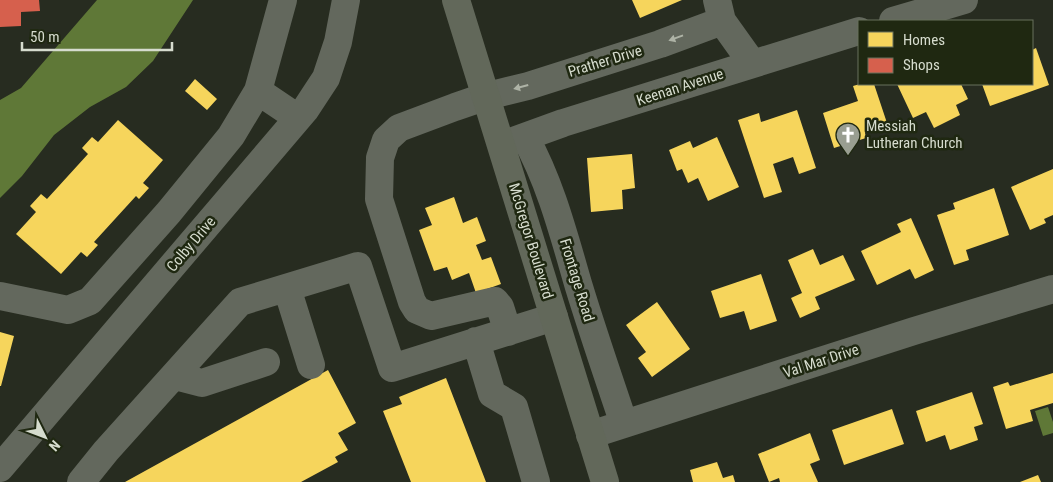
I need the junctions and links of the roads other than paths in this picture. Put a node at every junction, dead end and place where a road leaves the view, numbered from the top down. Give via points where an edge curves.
1 (284, 0) edge
2 (346, 0) edge
3 (456, 0) edge
4 (964, 0) edge
5 (720, 11) edge
6 (896, 20) edge
7 (858, 31) edge
8 (752, 63) junction
9 (258, 91) junction
10 (487, 96) junction
11 (298, 118) junction
12 (513, 141) junction
13 (287, 288) junction
14 (1053, 289) edge
15 (0, 296) edge
16 (554, 317) junction
17 (508, 332) junction
18 (476, 341) junction
19 (266, 362) dead end
20 (311, 365) dead end
21 (175, 376) junction
22 (624, 424) junction
23 (590, 435) junction
24 (11, 440) edge
25 (0, 468) edge
26 (82, 482) edge
27 (536, 482) edge
28 (605, 482) edge

1 - 9 street
2 - 11 street, Colby Drive via 338,42 326,78
3 - 10 main road, McGregor Boulevard
4 - 6 street
5 - 8 street, Prather Drive
5 -> 10 street, Prather Drive via 641,50
7 - 8 street, Keenan Avenue
8 - 12 street, Keenan Avenue
9 - 11 street
9 - 15 street via 231,136 169,212 90,300 68,310
10 - 12 main road, McGregor Boulevard
10 - 17 street, Prather Drive via 399,128 392,134 386,140 380,158 380,199 417,310 431,316 495,301
11 - 24 street, Colby Drive
12 - 16 main road, McGregor Boulevard
12 - 22 street, Frontage Road via 538,162
13 - 18 street via 358,266 392,368
13 - 20 street
13 - 21 street via 240,302
14 - 22 street, Val Mar Drive
16 - 17 street
16 - 23 main road, McGregor Boulevard
17 - 18 street
18 - 27 street via 492,394 514,407
19 - 21 street via 202,383
21 - 26 street
22 - 23 street, Val Mar Drive
23 - 28 main road, McGregor Boulevard
24 - 25 street, Colby Drive

